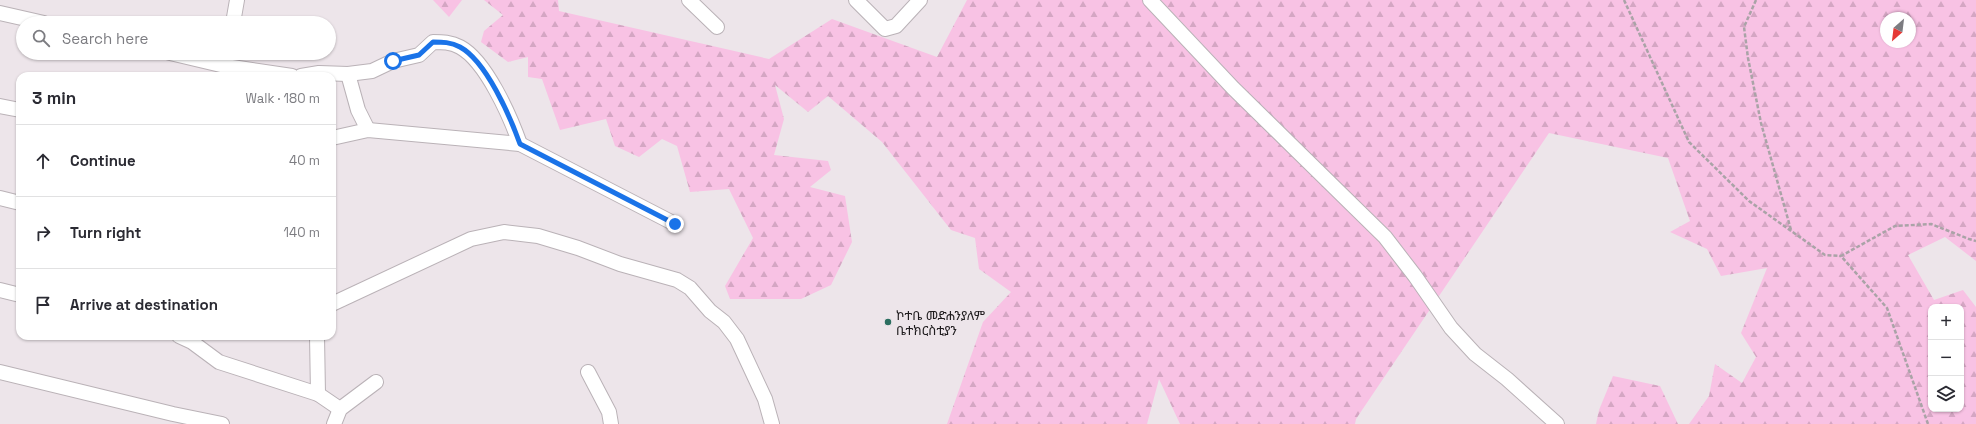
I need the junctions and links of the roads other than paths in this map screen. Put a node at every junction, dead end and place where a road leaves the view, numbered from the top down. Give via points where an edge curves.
1 (237, 0) edge
2 (689, 0) edge
3 (856, 0) edge
4 (920, 0) edge
5 (1150, 0) edge
6 (0, 13) edge
7 (234, 16) edge
8 (16, 17) edge
9 (717, 27) dead end
10 (226, 60) edge
11 (276, 72) edge
12 (336, 74) edge
13 (348, 74) junction
14 (0, 106) edge
15 (16, 109) edge
16 (368, 130) junction
17 (336, 137) edge
18 (520, 144) junction
19 (0, 198) edge
20 (16, 202) edge
21 (675, 224) dead end
22 (0, 290) edge
23 (16, 294) edge
24 (336, 302) edge
25 (188, 340) edge
26 (317, 340) edge
27 (0, 372) edge
28 (588, 372) dead end
29 (376, 382) dead end
30 (318, 394) junction
31 (340, 409) junction
32 (222, 424) edge
33 (334, 424) edge
34 (611, 424) edge
35 (772, 424) edge
36 (1557, 424) edge

1 - 7 street
2 - 9 street
3 - 4 street via 885,29 896,26
5 - 36 street via 1233,88 1385,237 1451,328 1475,354
6 - 8 street
10 - 11 street
12 - 13 street
13 - 16 street via 358,110
13 - 18 street via 372,71 393,61 419,55 433,42 450,42 461,47 483,68 509,115
14 - 15 street
16 - 17 street
16 - 18 street
18 - 21 street
19 - 20 street
22 - 23 street
24 - 35 street via 471,239 504,232 538,236 676,280 690,288 737,339 765,399
25 - 30 street via 219,362
26 - 30 street
27 - 32 street
28 - 34 street via 609,412
29 - 31 street
30 - 31 street
31 - 33 street

